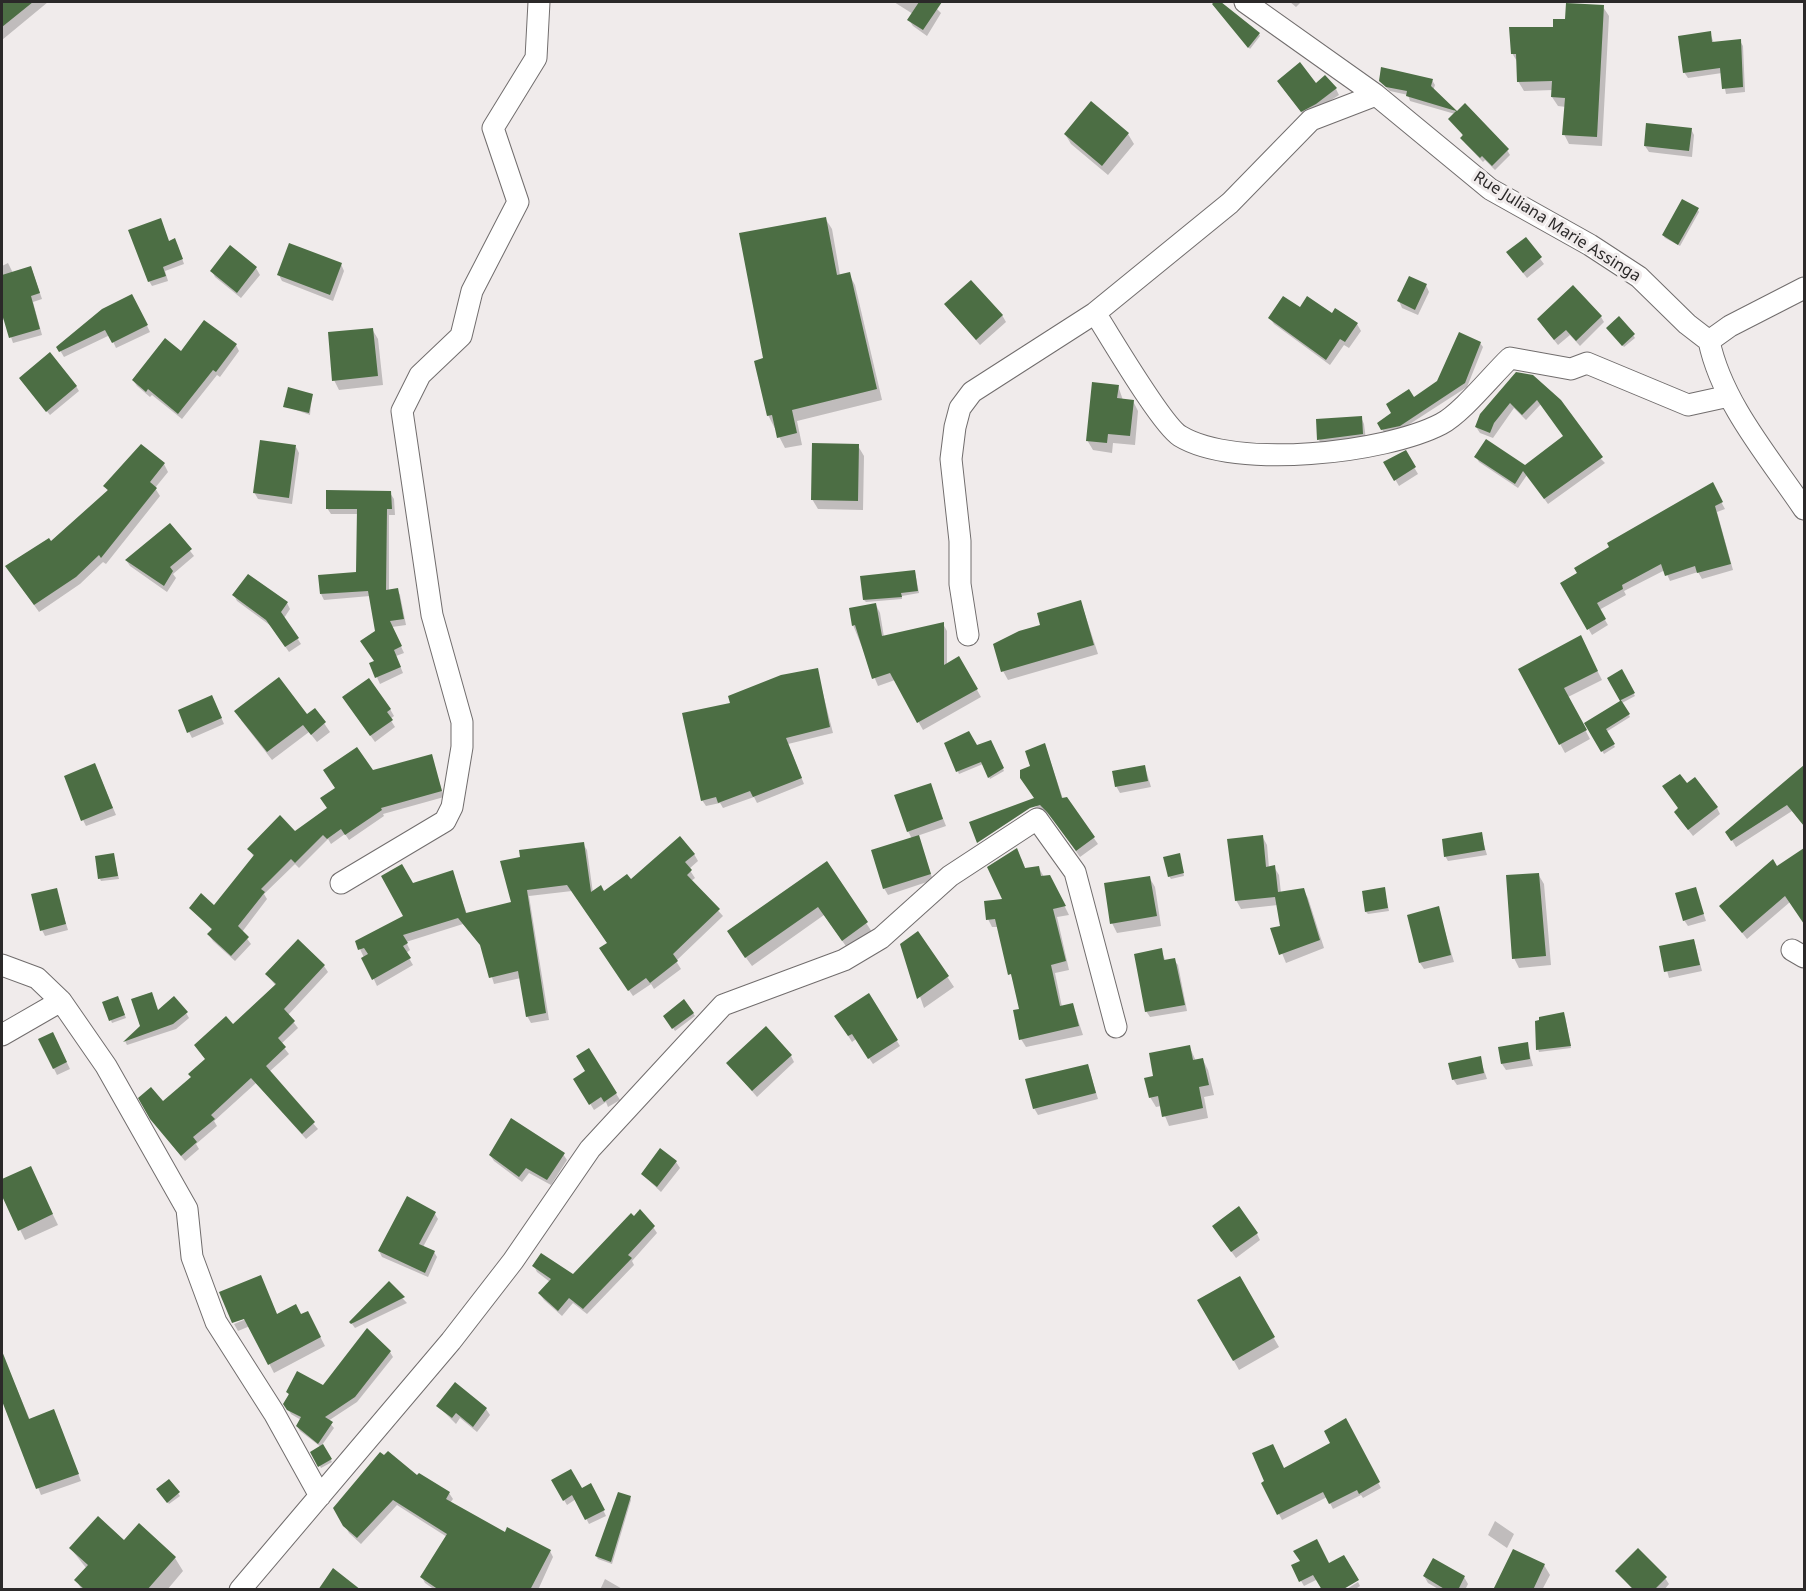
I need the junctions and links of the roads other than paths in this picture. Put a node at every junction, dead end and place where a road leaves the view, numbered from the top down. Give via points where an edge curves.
1 (539, 2) edge
2 (1245, 2) edge
3 (1376, 95) junction
4 (1804, 288) edge
5 (1095, 313) junction
6 (1709, 340) junction
7 (1729, 396) junction
8 (1804, 509) edge
9 (968, 636) dead end
10 (341, 883) dead end
11 (2, 965) edge
12 (61, 1001) junction
13 (1116, 1028) dead end
14 (2, 1035) edge
15 (320, 1496) junction
16 (240, 1590) edge

1 - 10 street via 536,58 493,128 518,202 472,291 461,336 420,375 402,411 432,615 462,722 452,807 445,821
2 - 3 street, Rue Juliana Marie Assinga
3 - 5 street via 1311,120 1230,203
3 - 6 street, Rue Juliana Marie Assinga via 1490,189 1639,277
4 - 6 street
5 - 7 street via 1179,435 1232,452 1325,452 1391,443 1444,423 1510,358 1571,369 1587,363 1688,405
5 - 9 street via 972,392 960,408 951,459
6 - 7 street via 1714,367
7 - 8 street
11 - 12 street via 37,978
12 - 14 street
12 - 15 street via 106,1066 187,1209 192,1257 216,1322 274,1413
13 - 15 street via 1075,872 1037,819 950,876 881,938 844,960 723,1005 590,1149 513,1261 451,1341
15 - 16 street

